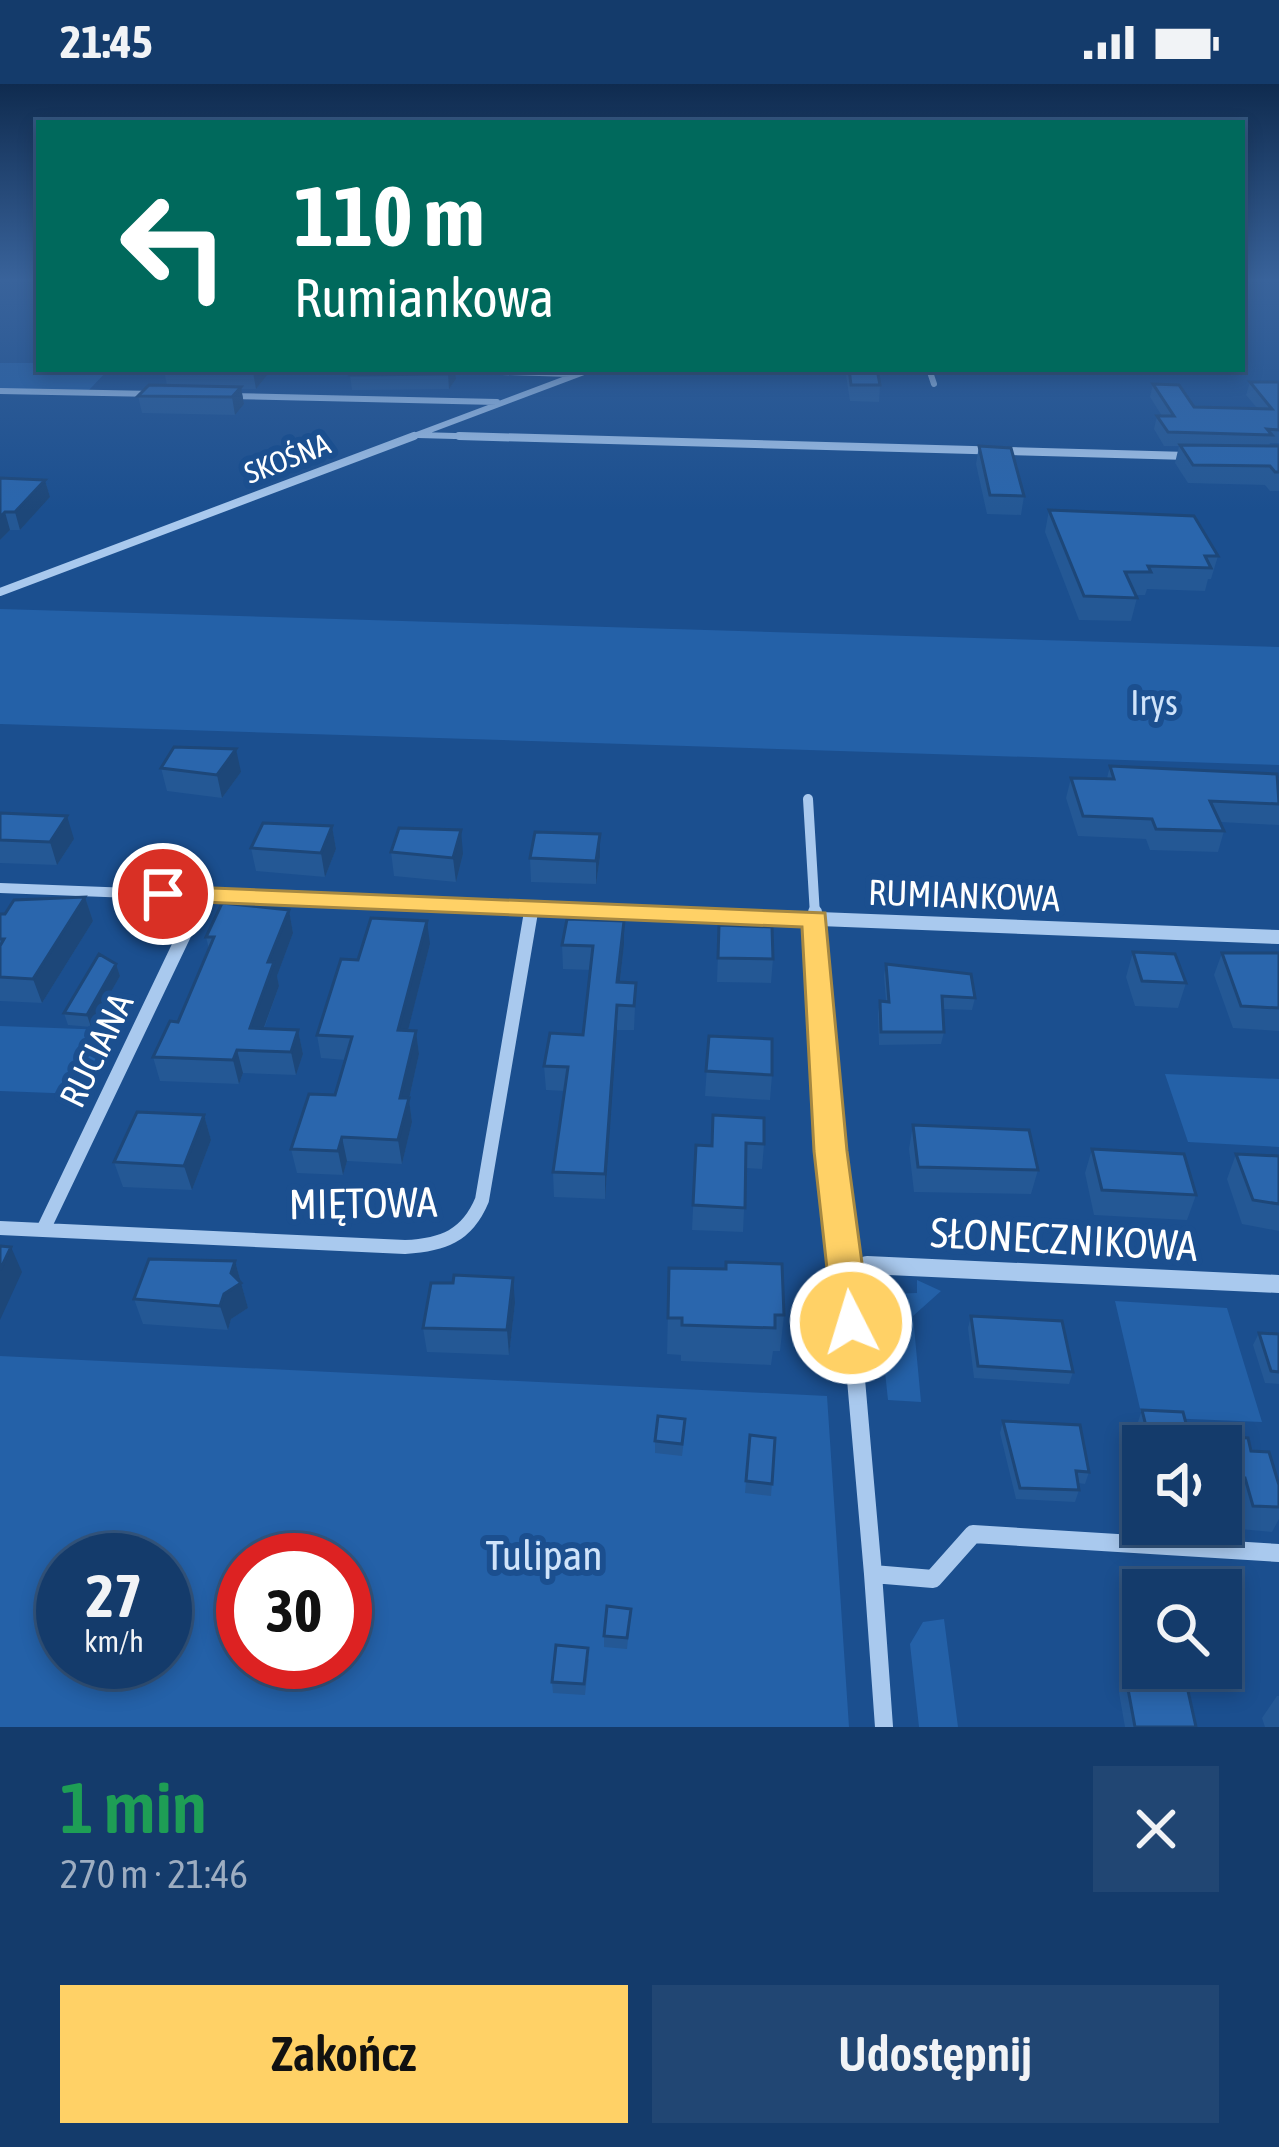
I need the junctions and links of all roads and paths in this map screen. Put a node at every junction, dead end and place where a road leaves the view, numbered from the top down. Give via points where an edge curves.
1 (483, 372) edge
2 (584, 372) edge
3 (930, 372) edge
4 (577, 375) junction
5 (934, 384) dead end
6 (0, 391) edge
7 (161, 394) edge
8 (207, 396) edge
9 (506, 402) junction
10 (418, 435) junction
11 (1208, 456) edge
12 (0, 592) edge
13 (808, 799) dead end
14 (0, 888) edge
15 (203, 896) junction
16 (532, 908) junction
17 (815, 919) junction
18 (1279, 937) edge
19 (0, 1228) edge
20 (44, 1230) junction
21 (847, 1264) junction
22 (1279, 1285) edge
23 (1279, 1552) edge
24 (873, 1574) junction
25 (884, 1727) edge

1 - 4 street
2 - 4 street, SKOŚNA
3 - 5 street
4 - 9 street, SKOŚNA
6 - 7 street
8 - 9 street
9 - 10 street, SKOŚNA
10 - 11 street
10 - 12 street, SKOŚNA
13 - 17 street
14 - 15 street, RUMIANKOWA
15 - 16 street, RUMIANKOWA
15 - 20 street, RUCIANA
16 - 17 street, RUMIANKOWA
16 - 20 street, MIĘTOWA via 482,1200 463,1235 405,1247
17 - 18 street, RUMIANKOWA
17 - 21 street via 830,1151
19 - 20 street, MIĘTOWA
21 - 22 street, SŁONECZNIKOWA
21 - 24 street
23 - 24 street via 973,1534 933,1579
24 - 25 street

